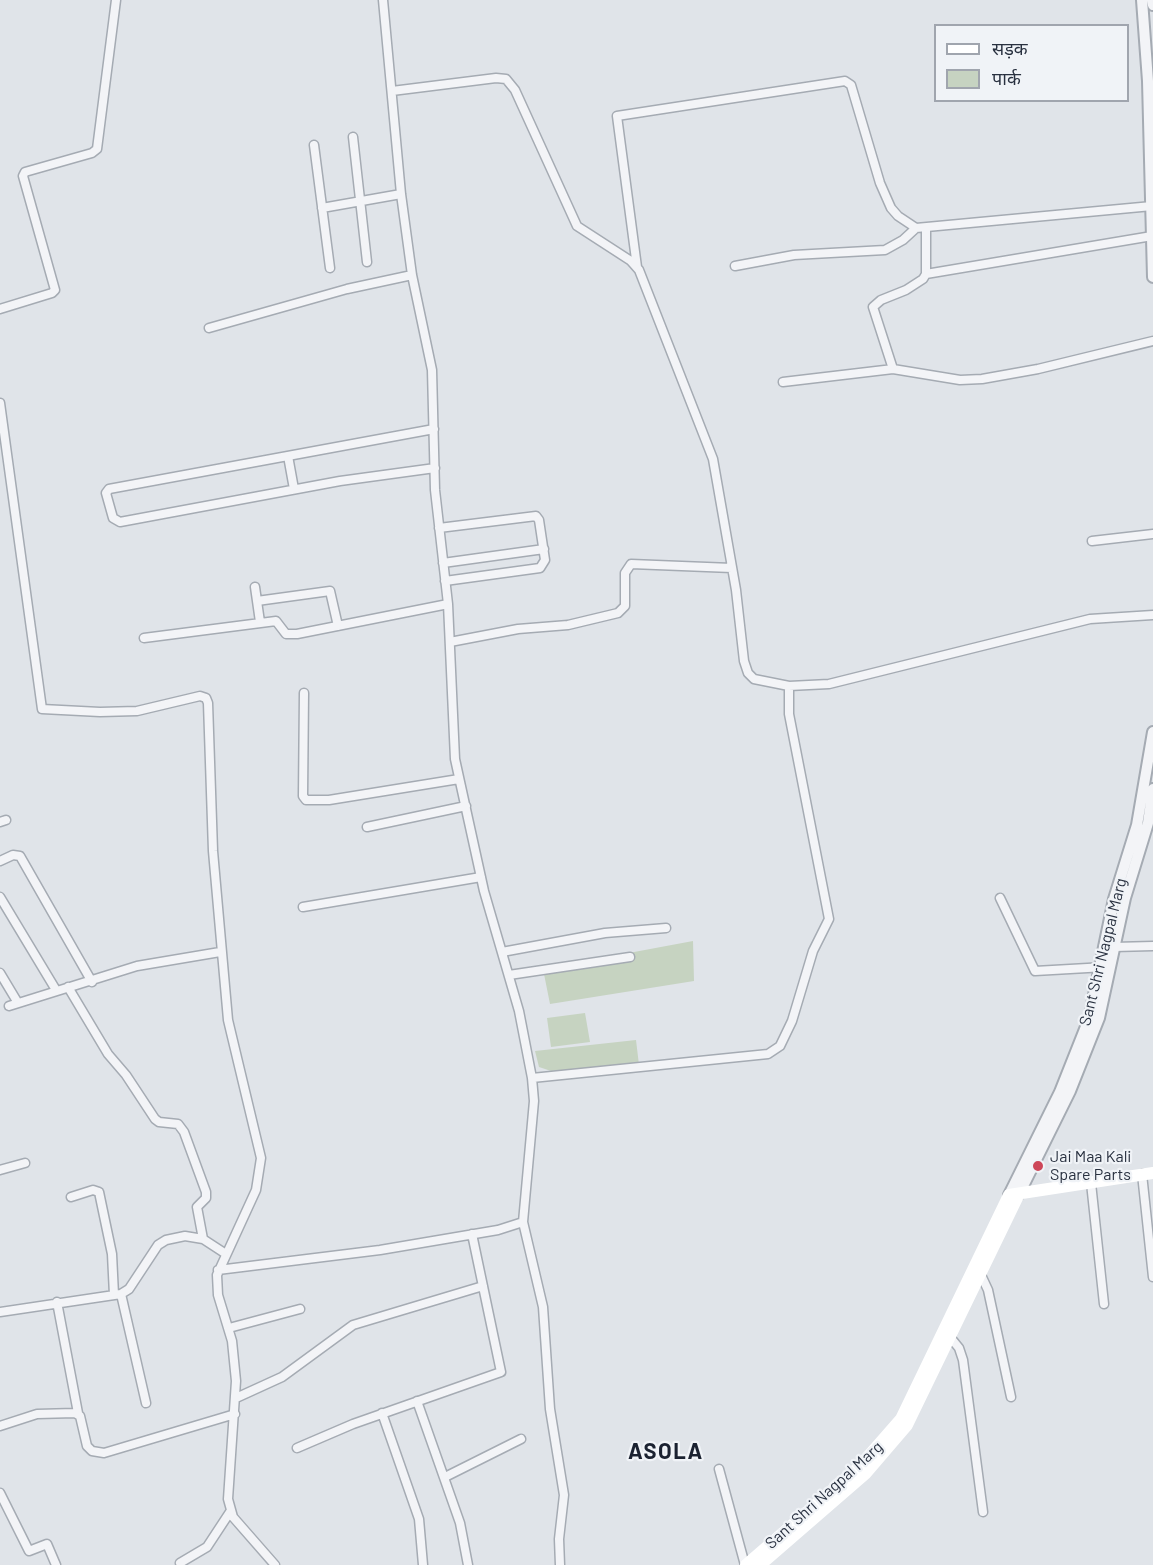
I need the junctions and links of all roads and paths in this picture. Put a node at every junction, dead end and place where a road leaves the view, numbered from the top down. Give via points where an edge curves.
1 (116, 0) edge
2 (383, 0) edge
3 (1142, 0) edge
4 (1152, 0) edge
5 (1153, 5) edge
6 (392, 91) junction
7 (353, 137) dead end
8 (314, 145) dead end
9 (402, 194) junction
10 (360, 201) junction
11 (1152, 206) edge
12 (322, 208) junction
13 (921, 228) junction
14 (1152, 236) edge
15 (367, 262) dead end
16 (735, 266) dead end
17 (637, 267) junction
18 (330, 268) dead end
19 (926, 274) junction
20 (412, 275) junction
21 (1153, 277) edge
22 (0, 309) edge
23 (209, 328) dead end
24 (1153, 341) edge
25 (893, 369) junction
26 (783, 382) dead end
27 (0, 403) edge
28 (434, 429) junction
29 (288, 456) junction
30 (435, 468) junction
31 (294, 489) junction
32 (439, 528) junction
33 (1153, 534) edge
34 (1092, 541) dead end
35 (544, 549) junction
36 (443, 562) junction
37 (732, 568) junction
38 (445, 581) junction
39 (255, 587) dead end
40 (257, 601) junction
41 (448, 604) junction
42 (1153, 615) edge
43 (260, 622) junction
44 (338, 626) junction
45 (144, 638) dead end
46 (450, 642) junction
47 (789, 686) junction
48 (303, 693) dead end
49 (1153, 732) edge
50 (459, 779) junction
51 (1153, 789) edge
52 (466, 806) junction
53 (1150, 823) edge
54 (367, 827) dead end
55 (0, 861) edge
56 (482, 877) junction
57 (0, 897) edge
58 (1000, 898) dead end
59 (303, 906) dead end
60 (666, 928) dead end
61 (1153, 946) edge
62 (1114, 947) junction
63 (502, 951) junction
64 (220, 952) junction
65 (630, 957) dead end
66 (1105, 967) junction
67 (0, 973) edge
68 (509, 975) junction
69 (92, 982) junction
70 (68, 987) junction
71 (56, 990) junction
72 (532, 1078) junction
73 (25, 1163) dead end
74 (0, 1170) edge
75 (1148, 1174) edge
76 (1092, 1183) junction
77 (1014, 1194) junction
78 (71, 1197) dead end
79 (523, 1222) junction
80 (472, 1234) junction
81 (203, 1239) junction
82 (226, 1254) junction
83 (218, 1270) junction
84 (981, 1275) junction
85 (1153, 1277) edge
86 (483, 1286) junction
87 (118, 1295) junction
88 (57, 1302) junction
89 (1104, 1304) dead end
90 (300, 1309) dead end
91 (0, 1310) edge
92 (229, 1328) junction
93 (950, 1337) junction
94 (1011, 1397) dead end
95 (236, 1398) junction
96 (417, 1401) junction
97 (146, 1403) dead end
98 (78, 1413) junction
99 (382, 1413) junction
100 (235, 1414) junction
101 (0, 1426) edge
102 (521, 1439) dead end
103 (297, 1448) dead end
104 (718, 1468) dead end
105 (445, 1477) junction
106 (0, 1492) edge
107 (230, 1512) junction
108 (984, 1512) dead end
109 (180, 1563) dead end
110 (56, 1565) edge
111 (274, 1565) edge
112 (423, 1565) edge
113 (468, 1565) edge
114 (560, 1565) edge
115 (746, 1565) edge
116 (760, 1565) edge

1 - 22 street via 97,149 22,176 56,290
2 - 6 street
3 - 11 street
4 - 5 street
6 - 9 street
6 - 17 street via 506,79 515,90 575,223
7 - 10 street
8 - 12 street
9 - 10 street
9 - 20 street
10 - 12 street
10 - 15 street
11 - 13 street
11 - 14 street
12 - 18 street
13 - 16 street via 885,250 794,255
13 - 17 street via 891,208 851,85 845,81 617,116
13 - 19 street
14 - 19 street
14 - 21 street
17 - 37 street via 713,459
19 - 25 street via 913,286 873,307
20 - 23 street
20 - 28 street via 430,357
24 - 25 street via 982,379 960,380
25 - 26 street
27 - 64 street via 42,709 117,712 200,696 207,700
28 - 29 street
28 - 30 street
29 - 31 street
29 - 31 street via 109,489 106,494 113,518 120,522
30 - 31 street
30 - 32 street
32 - 35 street via 536,516
32 - 36 street
33 - 34 street
35 - 36 street
35 - 38 street via 545,560 540,568
36 - 38 street
37 - 46 street via 631,564 625,573 625,606 618,613 568,625 518,629
37 - 47 street via 748,673 758,682
38 - 41 street
39 - 40 street
40 - 43 street
40 - 44 street via 330,591
41 - 44 street
41 - 46 street
42 - 47 street via 1090,620 856,679
43 - 44 street via 276,621 288,635
43 - 45 street
46 - 50 street
47 - 72 street via 789,714 829,919 813,951 792,1021 780,1046 768,1054
48 - 50 street via 306,800 329,800
49 - 66 street, Sant Shri Nagpal Marg via 1137,825 1114,899
50 - 52 street
51 - 53 street, Sant Shri Nagpal Marg
52 - 54 street
52 - 56 street
53 - 62 street, Sant Shri Nagpal Marg via 1125,898
55 - 69 street via 20,856
56 - 59 street
56 - 63 street
57 - 71 street
58 - 66 street via 1035,971
60 - 63 street via 605,933
61 - 62 street
62 - 66 street, Sant Shri Nagpal Marg
63 - 68 street
64 - 69 street via 137,966
64 - 82 street via 229,1029 261,1158 256,1190
65 - 68 street
66 - 77 street, Sant Shri Nagpal Marg via 1099,1018 1075,1080
67 - 71 street via 13,1005
68 - 72 street
69 - 70 street
70 - 71 street
70 - 81 street via 108,1054 155,1119 178,1124 184,1132 206,1192 206,1198 197,1207
72 - 79 street via 534,1101
73 - 74 street
75 - 76 main road
75 - 85 street
76 - 77 main road
76 - 89 street
77 - 84 main road, Sant Shri Nagpal Marg
77 - 115 main road, Sant Shri Nagpal Marg via 894,1428 859,1467
78 - 87 street via 93,1190 99,1192
79 - 80 street
79 - 114 street via 543,1307 550,1409 564,1495
80 - 83 street
80 - 86 street
81 - 82 street
81 - 87 street via 185,1236 163,1241 129,1289
82 - 83 street
83 - 92 street via 218,1295
84 - 93 main road, Sant Shri Nagpal Marg
84 - 94 street via 988,1290
86 - 95 street via 353,1325 282,1377
86 - 96 street via 501,1372
87 - 88 street
87 - 97 street
88 - 91 street
88 - 98 street
90 - 92 street
92 - 95 street
93 - 108 street via 963,1360
93 - 116 main road, Sant Shri Nagpal Marg via 907,1425 893,1444 865,1474
95 - 100 street
96 - 99 street
96 - 105 street
98 - 100 street via 87,1446 104,1453
98 - 101 street via 37,1414
99 - 103 street
99 - 112 street via 419,1519
100 - 107 street via 228,1487
102 - 105 street
104 - 115 street
105 - 113 street
106 - 110 street via 29,1551 47,1544
107 - 109 street via 207,1547
107 - 111 street

